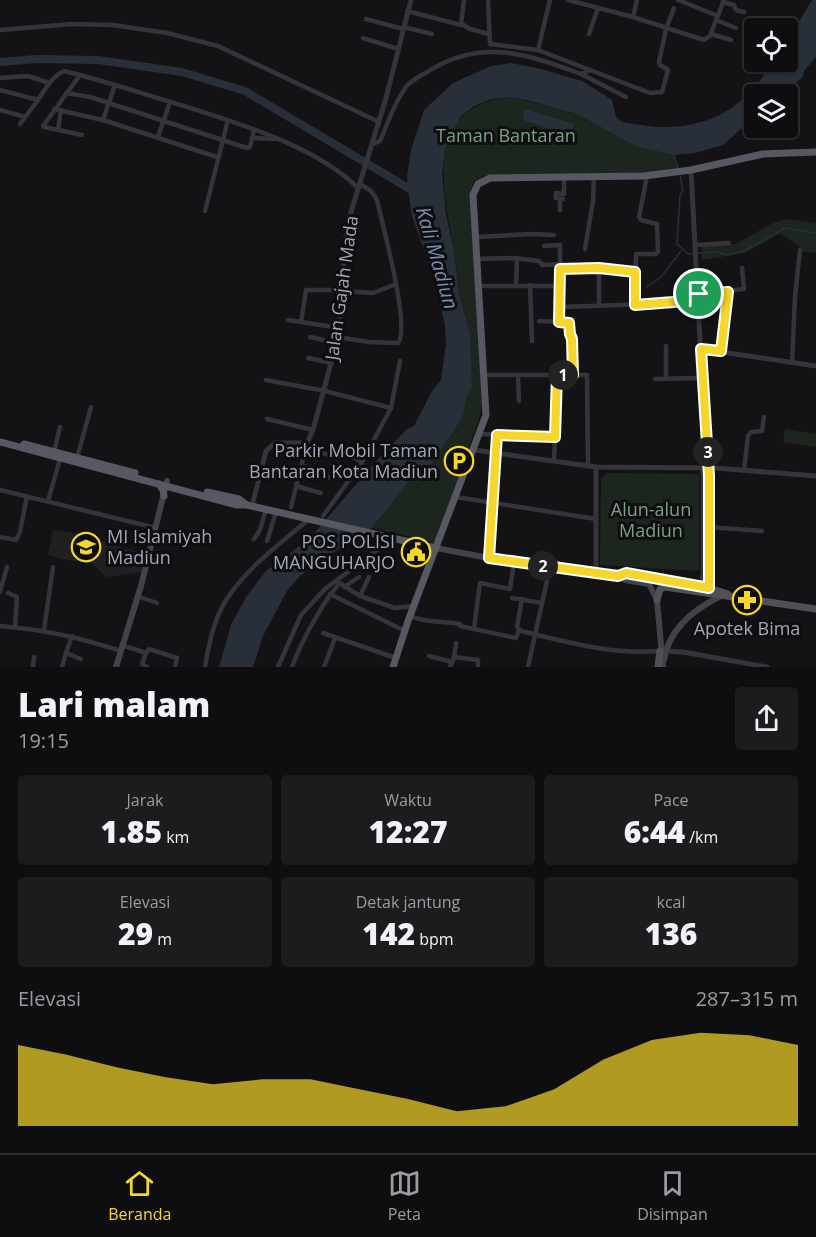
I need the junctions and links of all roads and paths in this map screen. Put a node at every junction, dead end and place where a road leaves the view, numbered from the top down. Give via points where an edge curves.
1 (411, 0) edge
2 (464, 0) edge
3 (488, 0) edge
4 (550, 0) edge
5 (568, 0) edge
6 (637, 0) edge
7 (678, 0) edge
8 (724, 1) edge
9 (598, 8) junction
10 (674, 8) dead end
11 (407, 11) junction
12 (744, 12) dead end
13 (633, 17) junction
14 (717, 18) junction
15 (366, 19) dead end
16 (462, 24) junction
17 (403, 28) junction
18 (736, 28) dead end
19 (666, 29) junction
20 (0, 30) edge
21 (432, 34) dead end
22 (489, 34) junction
23 (589, 34) dead end
24 (711, 34) junction
25 (363, 38) dead end
26 (731, 40) dead end
27 (398, 49) junction
28 (538, 50) junction
29 (591, 70) junction
30 (581, 74) junction
31 (80, 75) junction
32 (0, 78) edge
33 (49, 83) junction
34 (115, 85) junction
35 (0, 90) edge
36 (66, 93) junction
37 (626, 97) dead end
38 (38, 100) junction
39 (170, 102) junction
40 (109, 103) junction
41 (54, 109) junction
42 (0, 110) edge
43 (61, 110) junction
44 (25, 117) junction
45 (164, 119) junction
46 (104, 120) junction
47 (228, 120) junction
48 (378, 122) junction
49 (20, 124) dead end
50 (58, 130) junction
51 (254, 130) junction
52 (82, 135) dead end
53 (158, 137) junction
54 (252, 138) junction
55 (222, 140) junction
56 (279, 140) junction
57 (373, 145) junction
58 (816, 152) edge
59 (217, 157) junction
60 (689, 170) junction
61 (647, 176) junction
62 (564, 177) junction
63 (594, 177) junction
64 (359, 186) junction
65 (560, 210) dead end
66 (205, 211) dead end
67 (476, 237) junction
68 (729, 243) dead end
69 (554, 244) junction
70 (695, 245) junction
71 (544, 246) dead end
72 (585, 249) dead end
73 (800, 249) dead end
74 (517, 258) junction
75 (477, 260) junction
76 (560, 266) junction
77 (599, 268) junction
78 (741, 268) dead end
79 (635, 272) junction
80 (396, 284) junction
81 (516, 285) junction
82 (530, 285) junction
83 (479, 286) junction
84 (560, 286) junction
85 (342, 291) junction
86 (725, 292) junction
87 (699, 297) junction
88 (599, 305) junction
89 (635, 305) junction
90 (560, 307) junction
91 (288, 320) dead end
92 (539, 321) dead end
93 (301, 322) junction
94 (559, 322) junction
95 (340, 328) junction
96 (310, 337) dead end
97 (338, 340) junction
98 (532, 341) dead end
99 (666, 346) dead end
100 (701, 349) junction
101 (721, 351) junction
102 (309, 358) dead end
103 (400, 361) dead end
104 (332, 363) junction
105 (792, 363) junction
106 (816, 366) edge
107 (484, 375) junction
108 (518, 375) junction
109 (557, 375) junction
110 (573, 375) junction
111 (666, 378) junction
112 (702, 378) junction
113 (655, 379) dead end
114 (266, 380) dead end
115 (325, 391) junction
116 (519, 401) dead end
117 (91, 407) dead end
118 (391, 408) junction
119 (764, 417) dead end
120 (267, 419) dead end
121 (60, 427) dead end
122 (314, 430) junction
123 (480, 434) junction
124 (497, 435) junction
125 (555, 437) junction
126 (0, 440) edge
127 (307, 445) junction
128 (350, 446) dead end
129 (474, 450) junction
130 (54, 452) junction
131 (347, 454) junction
132 (496, 454) junction
133 (77, 458) junction
134 (60, 459) junction
135 (554, 461) junction
136 (362, 462) junction
137 (302, 465) junction
138 (588, 466) junction
139 (596, 467) junction
140 (706, 468) junction
141 (744, 470) junction
142 (816, 476) edge
143 (330, 478) dead end
144 (164, 484) junction
145 (296, 486) junction
146 (0, 490) edge
147 (321, 493) dead end
148 (27, 496) junction
149 (164, 496) joint
150 (456, 497) junction
151 (48, 501) junction
152 (494, 502) junction
153 (250, 505) junction
154 (291, 507) dead end
155 (266, 509) junction
156 (276, 512) junction
157 (323, 516) dead end
158 (596, 519) junction
159 (311, 520) junction
160 (708, 527) junction
161 (156, 528) junction
162 (762, 531) dead end
163 (0, 537) edge
164 (254, 539) dead end
165 (267, 541) dead end
166 (384, 545) dead end
167 (434, 548) junction
168 (489, 558) junction
169 (514, 562) junction
170 (7, 567) dead end
171 (53, 567) dead end
172 (550, 567) junction
173 (596, 573) junction
174 (618, 576) junction
175 (359, 577) dead end
176 (369, 577) dead end
177 (338, 582) junction
178 (344, 587) junction
179 (705, 588) junction
180 (0, 592) edge
181 (8, 593) dead end
182 (330, 594) junction
183 (137, 596) junction
184 (721, 596) junction
185 (733, 596) junction
186 (360, 597) junction
187 (512, 598) dead end
188 (522, 599) junction
189 (657, 600) junction
190 (157, 603) dead end
191 (542, 603) junction
192 (413, 606) junction
193 (816, 609) edge
194 (410, 616) junction
195 (0, 626) edge
196 (15, 627) junction
197 (474, 629) junction
198 (44, 630) junction
199 (519, 630) junction
200 (405, 631) junction
201 (323, 633) dead end
202 (535, 635) junction
203 (72, 636) junction
204 (335, 638) junction
205 (456, 643) dead end
206 (122, 648) junction
207 (663, 651) junction
208 (66, 653) junction
209 (146, 653) junction
210 (429, 656) dead end
211 (34, 657) dead end
212 (396, 658) junction
213 (81, 659) dead end
214 (452, 662) edge
215 (33, 667) edge
216 (62, 667) edge
217 (116, 667) edge
218 (147, 667) edge
219 (175, 667) edge
220 (205, 667) edge
221 (278, 667) edge
222 (292, 667) edge
223 (324, 667) edge
224 (393, 667) edge
225 (478, 667) edge
226 (528, 667) edge
227 (661, 667) edge
228 (767, 667) edge

1 - 11 street, Jalan Gajah Mada
2 - 16 street
3 - 22 street
4 - 28 street
5 - 9 street
6 - 13 street
7 - 14 street
8 - 12 street
8 - 14 street
9 - 13 street
9 - 23 street
10 - 19 street
11 - 16 street
11 - 17 street, Jalan Gajah Mada
13 - 19 street
14 - 18 street
14 - 24 street
15 - 17 street
16 - 22 street
17 - 21 street
17 - 27 street, Jalan Gajah Mada
19 - 24 street via 707,40
19 - 29 street via 658,63 668,70 661,93 650,93
20 - 48 street via 82,24 167,33 218,46
22 - 28 street via 492,45
24 - 26 street
25 - 27 street
27 - 48 street, Jalan Gajah Mada
28 - 29 street
29 - 30 street
30 - 37 street
30 - 57 street via 548,61 501,52 478,52 440,64 406,87 380,141
31 - 33 street via 64,71
31 - 34 street
31 - 36 street
32 - 33 street via 28,76
33 - 38 street
34 - 39 street
34 - 40 street
35 - 38 street
36 - 40 street
36 - 41 street
38 - 44 street
39 - 45 street
39 - 47 street
40 - 45 street
40 - 46 street
41 - 43 street
41 - 50 street via 43,126
42 - 44 street
43 - 46 street
43 - 50 street
44 - 49 street
45 - 53 street
45 - 55 street
46 - 53 street
47 - 51 street
47 - 55 street
48 - 57 street, Jalan Gajah Mada
50 - 52 street
51 - 54 street
51 - 56 street
53 - 59 street
54 - 55 street via 249,148
54 - 56 street
55 - 59 street
56 - 64 street via 335,168
57 - 64 street, Jalan Gajah Mada
58 - 60 highway via 763,154
59 - 66 street
60 - 61 highway
60 - 70 street
61 - 63 highway
61 - 79 street via 639,217 657,224 658,252 636,254
62 - 63 highway
62 - 65 street via 564,194 556,193 556,198 562,199
62 - 67 highway via 483,180 474,195
63 - 72 street
64 - 80 street via 375,196
64 - 85 street, Jalan Gajah Mada via 345,237
67 - 69 street via 554,233
67 - 75 highway
68 - 70 street
69 - 71 street
69 - 76 street via 561,246
70 - 87 street
73 - 105 street
74 - 75 street
74 - 76 street
74 - 81 street
75 - 83 highway
76 - 77 street
76 - 84 street
77 - 79 street
77 - 88 street
78 - 86 street via 745,288
79 - 89 street
80 - 85 street via 373,293
80 - 97 street via 400,342
81 - 82 street
81 - 83 street
82 - 84 street
82 - 98 street
83 - 107 highway
84 - 90 street
85 - 93 street via 306,290
85 - 95 street, Jalan Gajah Mada
86 - 87 street
86 - 101 street
87 - 89 street
87 - 100 street
88 - 89 street
88 - 90 street
90 - 94 street
91 - 93 street
92 - 94 street
93 - 95 street
94 - 110 street via 569,323
95 - 97 street, Jalan Gajah Mada
96 - 97 street
97 - 104 street, Jalan Gajah Mada
99 - 111 street
100 - 101 street
100 - 112 street
101 - 105 street
102 - 104 street
103 - 118 street
104 - 115 street, Jalan Gajah Mada
105 - 106 street
107 - 108 street
107 - 123 highway via 487,408
108 - 109 street
108 - 116 street
109 - 110 street
109 - 125 street
110 - 138 street via 587,375
111 - 112 street
111 - 113 street
112 - 140 street
114 - 115 street
115 - 118 street
115 - 122 street, Jalan Gajah Mada
117 - 133 street
118 - 136 street
119 - 141 street via 762,431 748,436
120 - 122 street
121 - 130 street
122 - 127 street, Jalan Gajah Mada
123 - 124 street
123 - 129 highway
124 - 125 street
124 - 132 street
125 - 135 street
126 - 130 highway
126 - 134 highway
127 - 131 street via 333,457
127 - 137 street
127 - 153 street via 275,443 266,451
128 - 131 street
129 - 132 street
129 - 150 highway
130 - 133 highway
131 - 136 street
132 - 135 street
132 - 152 street
133 - 144 highway
134 - 144 highway
134 - 151 street
135 - 138 street
136 - 157 street
137 - 143 street
137 - 145 street
138 - 139 street
139 - 140 street
139 - 158 street
140 - 141 street
140 - 160 street
140 - 179 street
141 - 142 street
144 - 149 highway
144 - 153 highway via 237,505
145 - 147 street
145 - 154 street
146 - 148 street
148 - 151 street
148 - 163 street via 16,540
149 - 161 main road
150 - 152 street
150 - 167 highway
151 - 161 street
152 - 158 street
152 - 168 street
153 - 155 highway
155 - 156 highway
155 - 164 street
156 - 159 highway
156 - 165 street
158 - 173 street
159 - 167 highway
159 - 220 street via 276,547 230,595 210,638
160 - 162 street
160 - 179 street
161 - 183 main road
166 - 177 street
167 - 168 main road
167 - 192 highway
168 - 169 main road
169 - 172 main road
169 - 197 street via 510,589 480,583
170 - 180 street
171 - 198 street
172 - 173 main road
172 - 191 street
173 - 174 main road
174 - 179 main road via 626,573
174 - 189 main road via 649,584
175 - 178 street
176 - 186 street
177 - 178 street
177 - 182 street
177 - 221 street via 325,589 302,615
178 - 186 street
179 - 185 main road
181 - 196 street via 17,597
182 - 200 street
182 - 222 street
183 - 190 street
183 - 206 main road
184 - 185 main road
184 - 189 main road via 665,587
184 - 207 main road via 688,617
185 - 193 main road
186 - 192 street via 395,608
187 - 188 street
188 - 191 street
188 - 199 street
189 - 207 main road
191 - 202 street
192 - 194 highway
194 - 197 street
194 - 200 highway
195 - 196 street
196 - 198 street
197 - 199 street via 516,638
198 - 203 street
199 - 202 street
200 - 212 highway
201 - 204 street
202 - 207 street via 614,652
202 - 226 street
203 - 206 street
203 - 208 street
204 - 212 street
204 - 223 street
205 - 214 street
206 - 209 street
206 - 217 main road
207 - 227 main road
207 - 228 street
208 - 213 street
208 - 216 street
209 - 218 street via 142,664
209 - 219 street via 149,649 177,658
210 - 214 street
211 - 215 street
212 - 224 highway
214 - 225 street via 478,660

